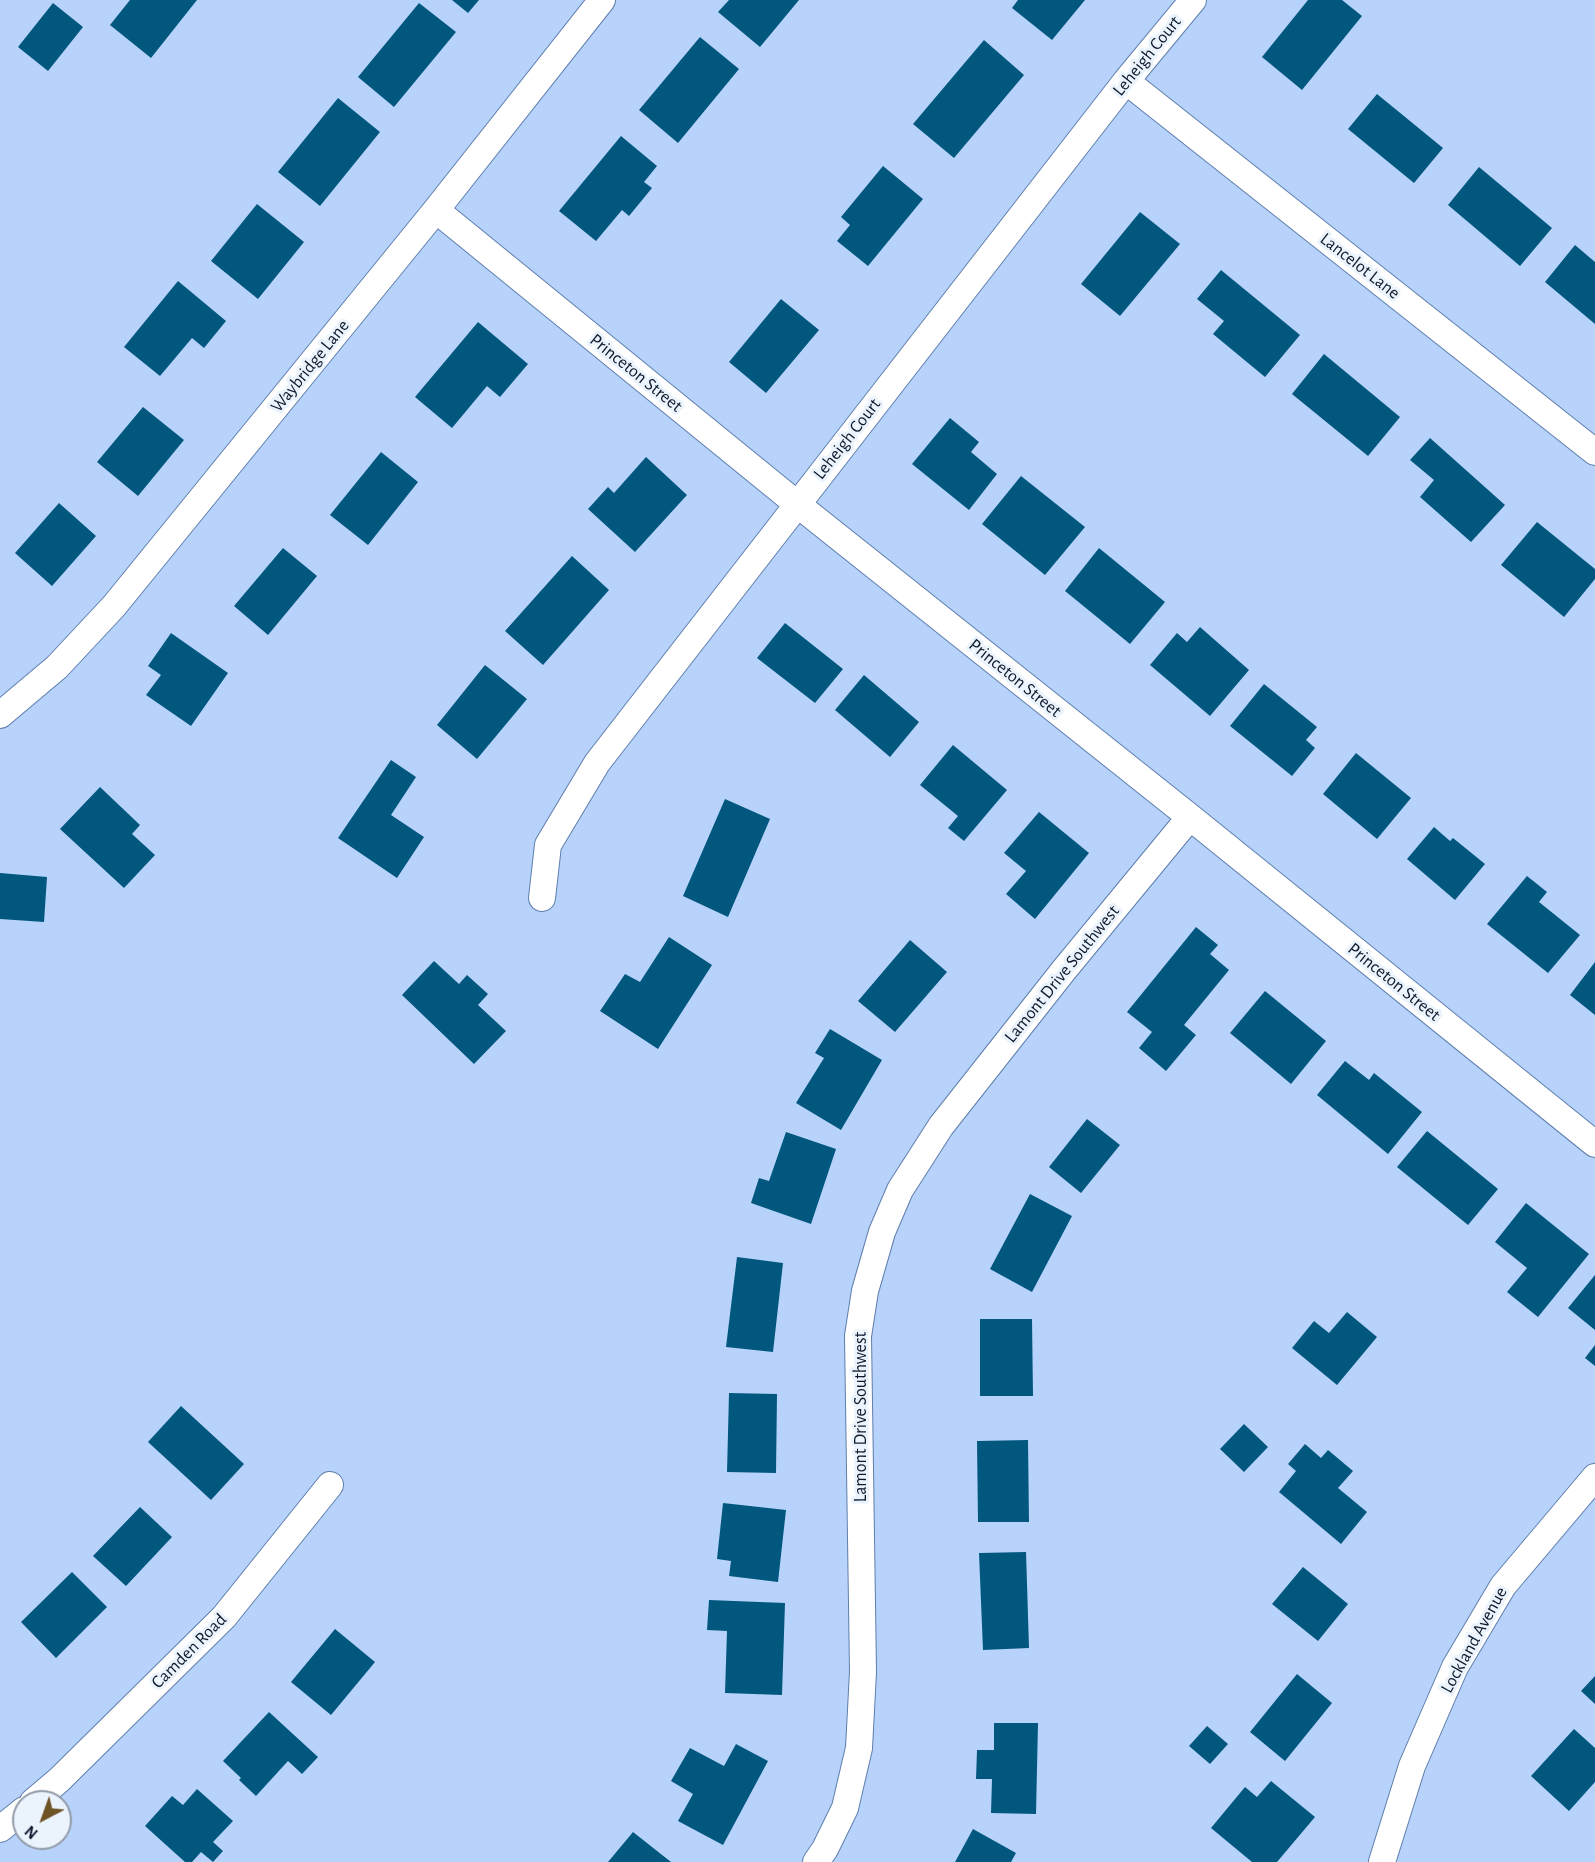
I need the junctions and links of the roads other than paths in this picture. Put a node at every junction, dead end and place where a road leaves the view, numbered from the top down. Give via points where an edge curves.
1 (602, 0) edge
2 (1193, 0) edge
3 (1126, 81) junction
4 (436, 210) junction
5 (1595, 452) edge
6 (797, 504) junction
7 (0, 715) edge
8 (1190, 817) junction
9 (542, 898) dead end
10 (1595, 1144) edge
11 (1595, 1477) edge
12 (330, 1485) dead end
13 (47, 1790) edge
14 (12, 1820) edge
15 (0, 1829) edge
16 (816, 1862) edge
17 (1382, 1862) edge

1 - 4 street, Waybridge Lane
2 - 3 street, Leheigh Court
3 - 5 street, Lancelot Lane
3 - 6 street, Leheigh Court
4 - 6 street, Princeton Street
4 - 7 street, Waybridge Lane via 114,606 57,667
6 - 8 street, Princeton Street
6 - 9 street, Leheigh Court via 597,763 548,845
8 - 10 street, Princeton Street
8 - 16 street, Lamont Drive Southwest via 941,1126 900,1190 882,1232 865,1290 858,1336 863,1672 859,1748 845,1808
11 - 17 street, Lockland Avenue via 1503,1586 1455,1667 1412,1766
12 - 13 street, Camden Road via 224,1617
14 - 15 street

